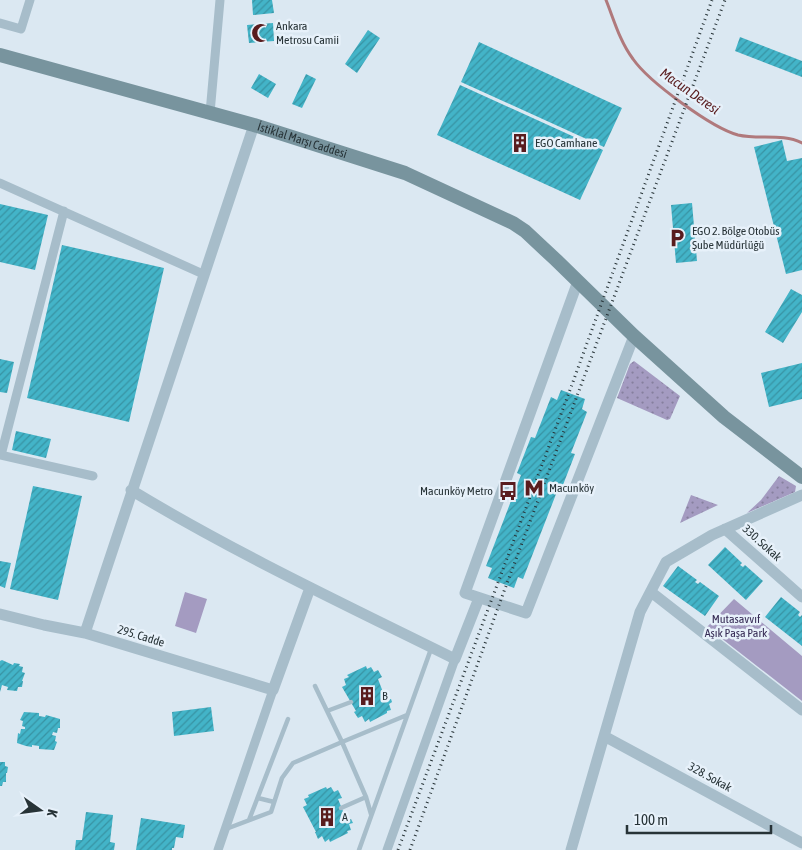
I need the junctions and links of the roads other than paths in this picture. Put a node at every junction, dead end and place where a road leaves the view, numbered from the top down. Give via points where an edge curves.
1 (30, 0) edge
2 (220, 0) edge
3 (0, 23) edge
4 (0, 55) edge
5 (210, 113) junction
6 (254, 125) junction
7 (0, 183) edge
8 (64, 211) junction
9 (203, 274) junction
10 (578, 281) junction
11 (634, 336) junction
12 (0, 455) edge
13 (93, 476) dead end
14 (802, 477) edge
15 (131, 490) junction
16 (802, 495) edge
17 (726, 529) junction
18 (310, 588) junction
19 (651, 592) junction
20 (802, 597) edge
21 (479, 598) junction
22 (0, 614) edge
23 (84, 633) junction
24 (431, 648) junction
25 (454, 659) junction
26 (315, 686) dead end
27 (273, 690) junction
28 (351, 702) dead end
29 (802, 710) edge
30 (327, 711) junction
31 (407, 715) junction
32 (288, 719) dead end
33 (604, 736) junction
34 (342, 742) junction
35 (366, 797) junction
36 (258, 798) junction
37 (274, 802) junction
38 (341, 808) dead end
39 (371, 814) junction
40 (250, 820) junction
41 (225, 830) junction
42 (802, 843) edge
43 (218, 850) edge
44 (358, 850) edge
45 (387, 850) edge
46 (571, 850) edge

1 - 3 street via 21,29
2 - 5 street
4 - 5 main road, İstiklal Marşı Caddesi
5 - 6 main road, İstiklal Marşı Caddesi
6 - 9 street
6 - 10 main road, İstiklal Marşı Caddesi via 405,173 513,223
7 - 8 street
8 - 9 street
8 - 12 street
9 - 15 street
10 - 11 main road, İstiklal Marşı Caddesi
10 - 21 street via 465,593
11 - 14 main road, İstiklal Marşı Caddesi via 724,417
11 - 21 street via 526,613
12 - 13 street
15 - 18 street via 182,521
15 - 23 street
16 - 17 street
17 - 19 street via 666,562
17 - 20 street, 330. Sokak
18 - 24 street
18 - 27 street
19 - 29 street
19 - 33 street via 640,612
21 - 25 street
22 - 23 street, 295. Cadde
23 - 27 street, 295. Cadde
24 - 25 street
24 - 31 lane
25 - 45 street
26 - 30 lane
27 - 41 street
28 - 30 lane
30 - 34 lane
31 - 34 lane
31 - 39 lane
32 - 36 lane
33 - 42 street, 328. Sokak
33 - 46 street
34 - 35 lane
34 - 37 lane via 293,763 282,778
35 - 38 lane
35 - 39 lane
36 - 37 lane
36 - 40 lane
37 - 40 lane via 271,812
39 - 44 lane
40 - 41 lane
41 - 43 street

